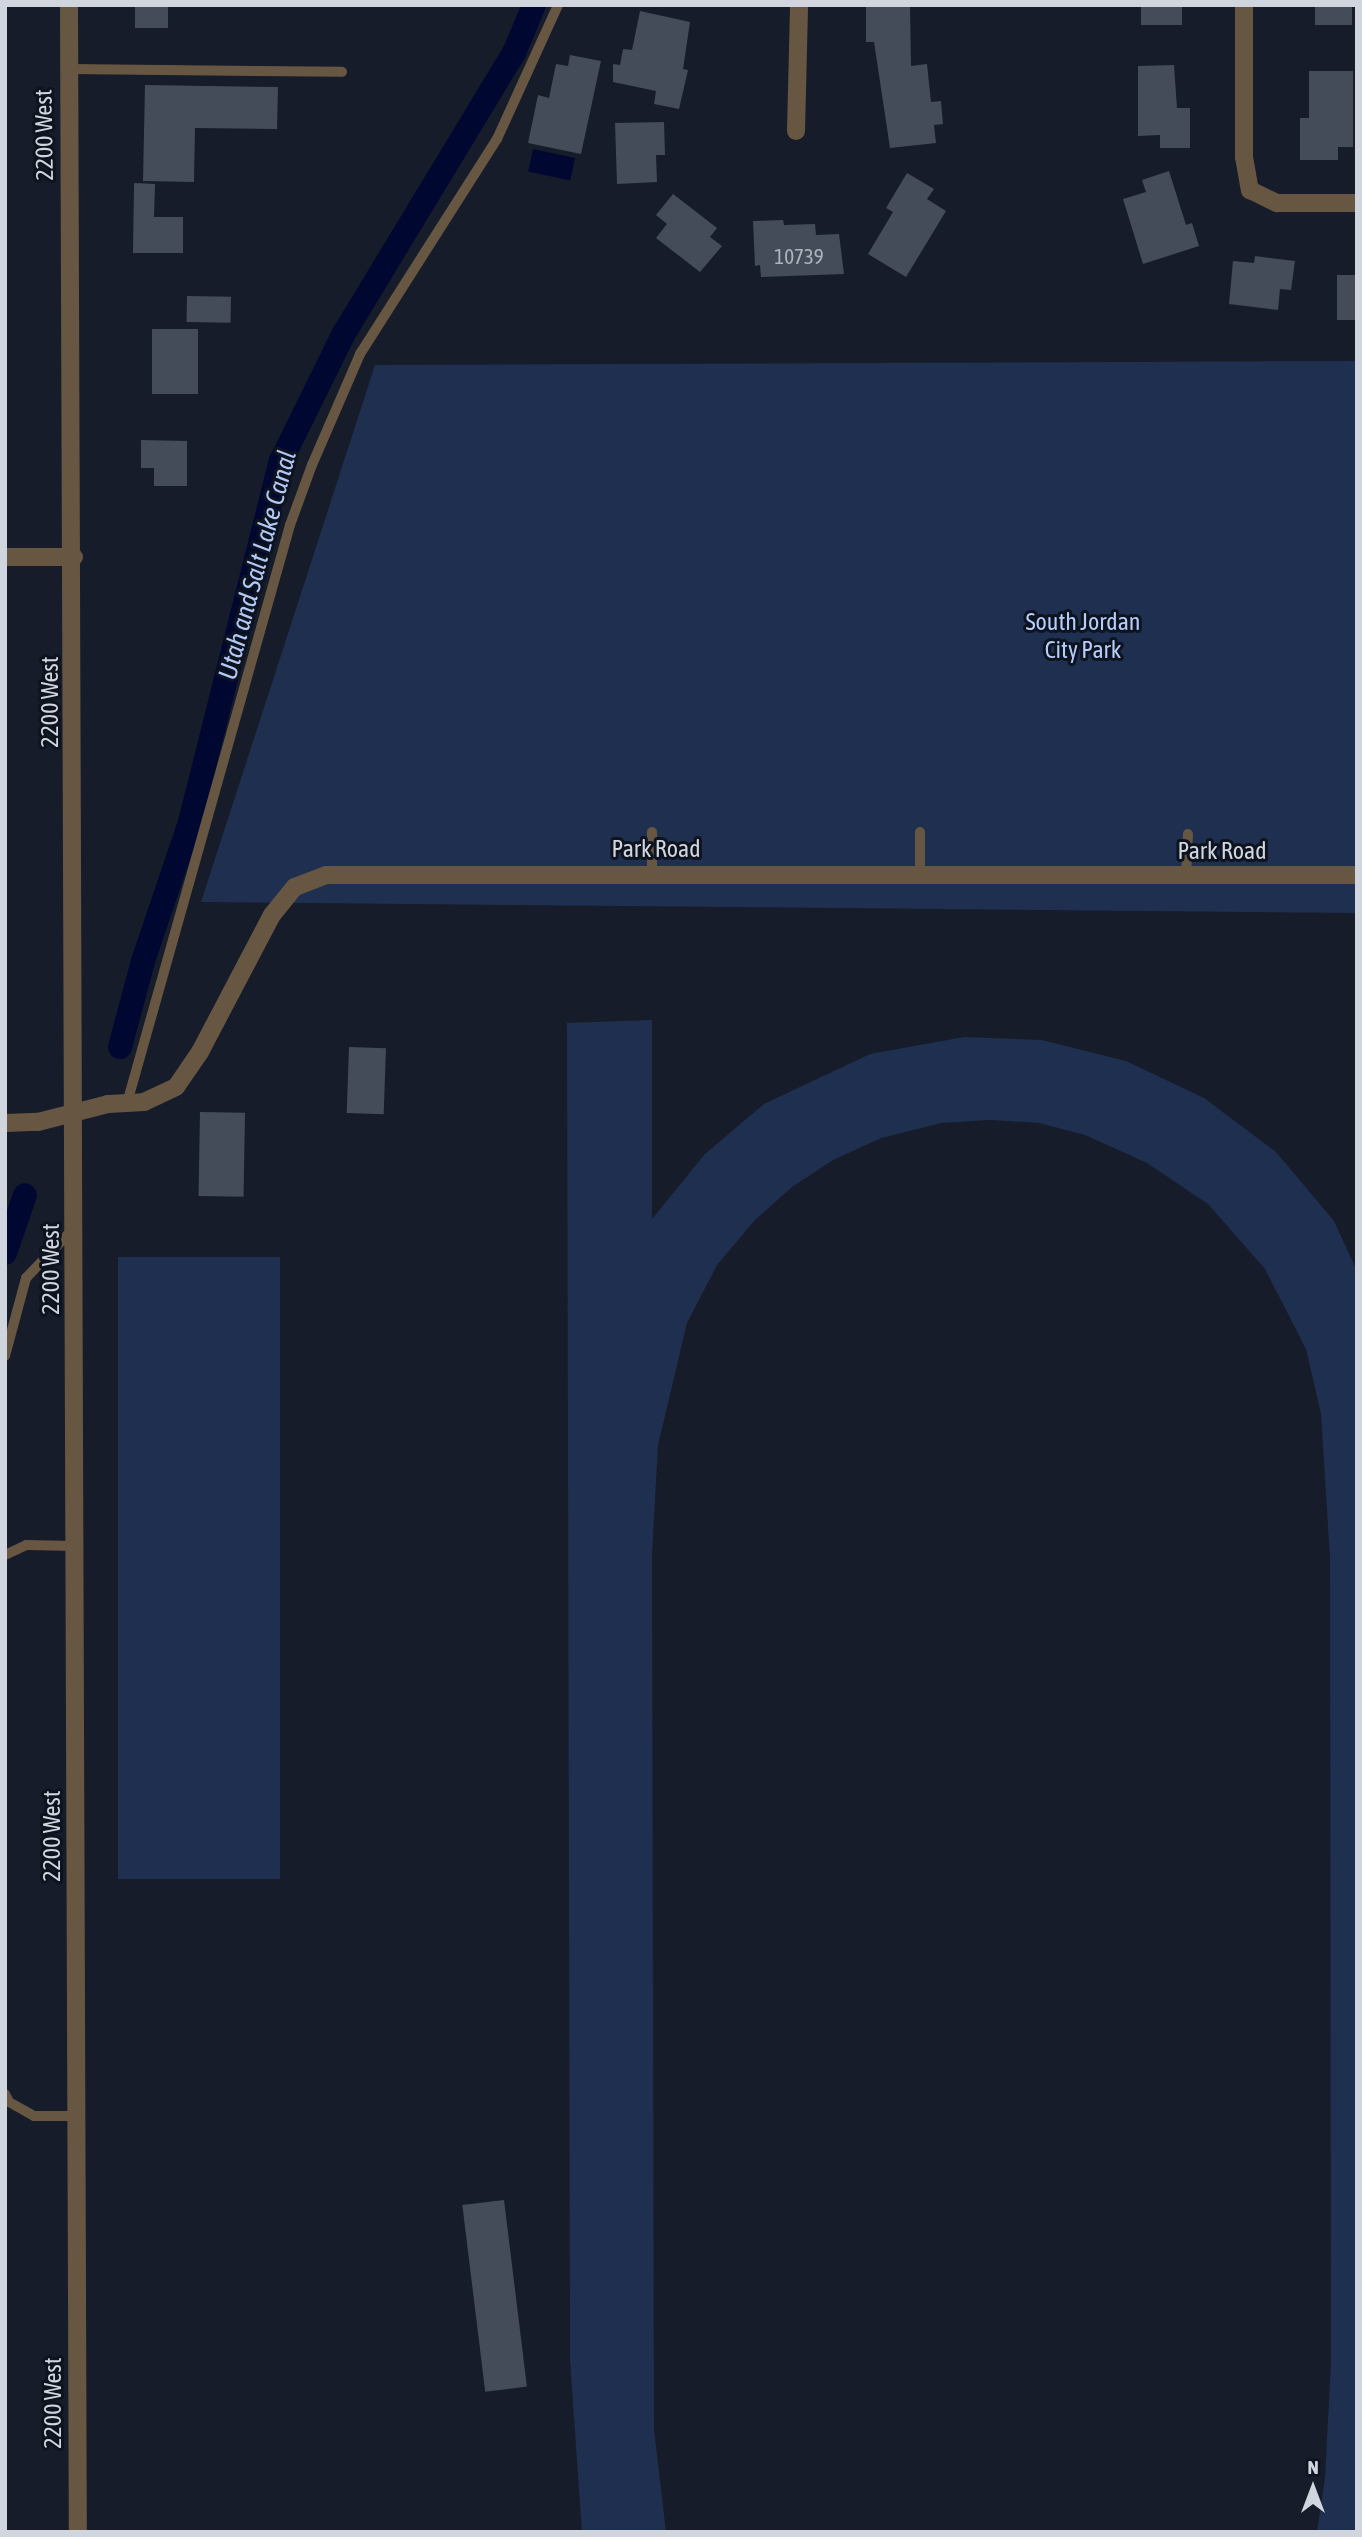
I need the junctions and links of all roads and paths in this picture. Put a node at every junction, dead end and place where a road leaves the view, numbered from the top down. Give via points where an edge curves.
1 (69, 5) edge
2 (558, 5) edge
3 (799, 5) edge
4 (1244, 5) edge
5 (68, 69) junction
6 (342, 72) dead end
7 (796, 131) dead end
8 (1357, 203) edge
9 (5, 557) edge
10 (74, 557) junction
11 (652, 832) dead end
12 (920, 832) dead end
13 (1188, 834) dead end
14 (652, 873) junction
15 (920, 874) junction
16 (1357, 875) edge
17 (1186, 876) junction
18 (127, 1103) junction
19 (75, 1112) junction
20 (5, 1123) edge
21 (75, 1227) junction
22 (5, 1356) edge
23 (76, 1546) junction
24 (5, 1555) edge
25 (5, 2094) edge
26 (77, 2116) junction
27 (78, 2532) edge

1 - 5 street, 2200 West
2 - 18 lane via 497,139 360,354 312,465 290,526
3 - 7 street
4 - 8 street via 1244,156 1250,190 1277,203
5 - 6 lane
5 - 10 street, 2200 West
9 - 10 street
10 - 19 street, 2200 West
11 - 14 lane
12 - 15 lane
13 - 17 lane
14 - 15 street, Park Road
14 - 18 street, Park Road via 326,875 295,887 272,915 200,1052 176,1087 144,1102
15 - 17 street, Park Road
16 - 17 street, Park Road
18 - 19 street, Park Road
19 - 20 street, Park Road via 38,1122
19 - 21 street, 2200 West
21 - 22 lane via 26,1278
21 - 23 street, 2200 West
23 - 24 lane via 26,1545
23 - 26 street, 2200 West
25 - 26 lane via 9,2102 34,2116
26 - 27 street, 2200 West

